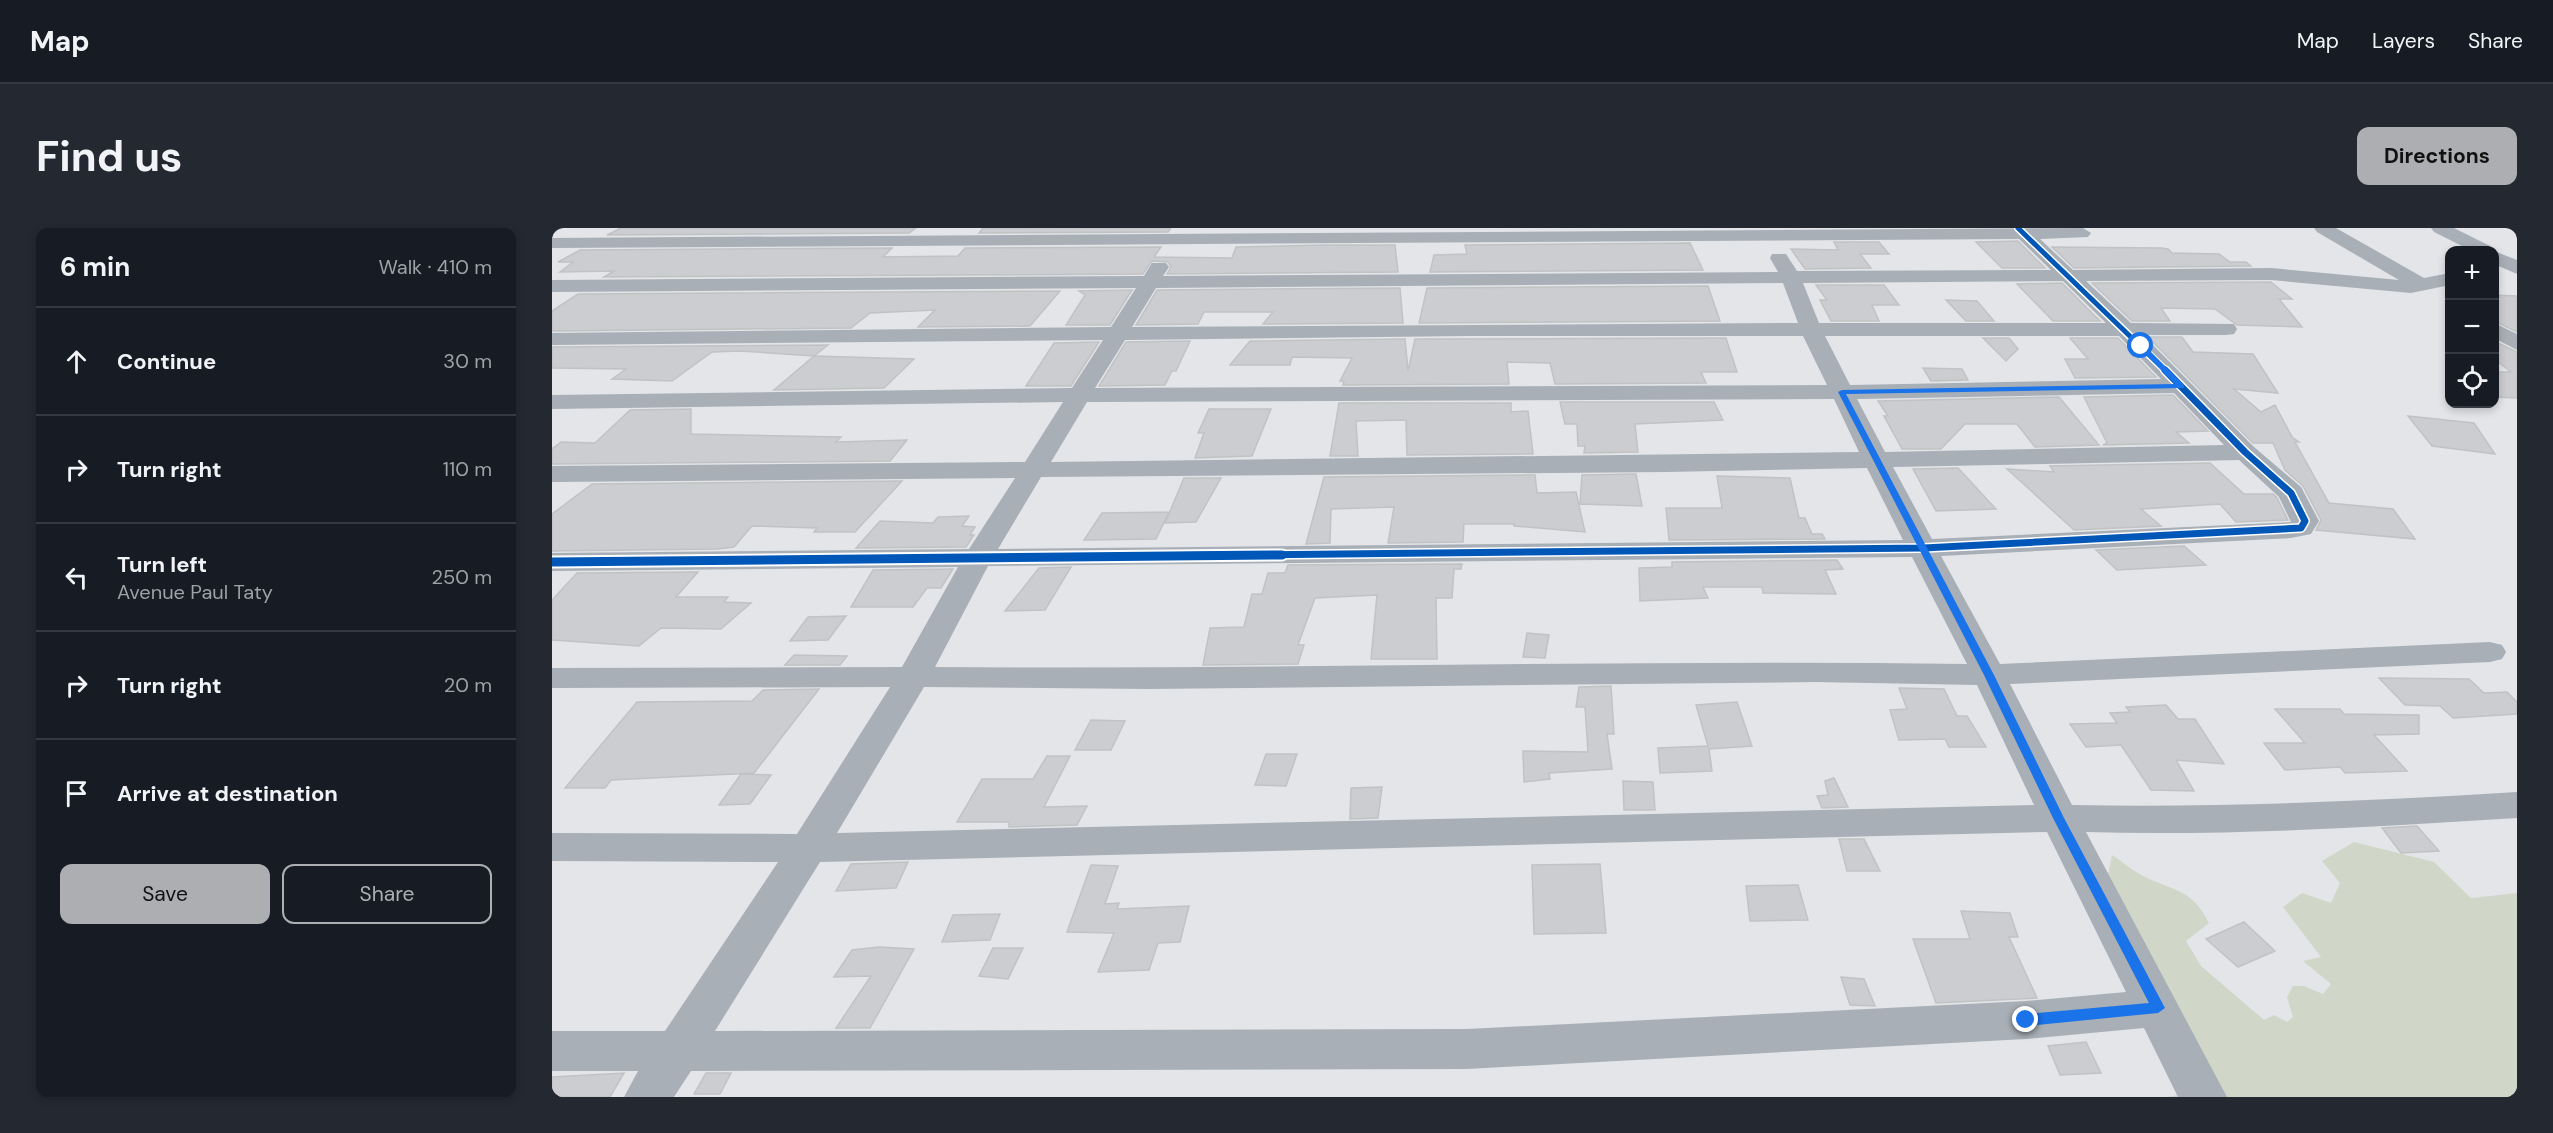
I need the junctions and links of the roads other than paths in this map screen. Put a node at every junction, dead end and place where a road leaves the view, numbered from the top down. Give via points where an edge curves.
1 (590, 228) edge
2 (2323, 228) edge
3 (2440, 228) edge
4 (2020, 230) edge
5 (1762, 231) edge
6 (1182, 233) edge
7 (2082, 233) dead end
8 (555, 245) edge
9 (2475, 246) edge
10 (2499, 259) edge
11 (2517, 268) edge
12 (1790, 276) junction
13 (2066, 276) junction
14 (2499, 279) edge
15 (2445, 280) edge
16 (2517, 280) edge
17 (1150, 281) junction
18 (2421, 284) junction
19 (552, 286) edge
20 (2447, 300) edge
21 (2226, 328) dead end
22 (2125, 329) junction
23 (1811, 330) junction
24 (2499, 332) edge
25 (1116, 333) junction
26 (552, 339) edge
27 (2517, 343) edge
28 (2181, 386) junction
29 (1842, 392) junction
30 (1078, 395) junction
31 (552, 402) edge
32 (2245, 452) junction
33 (1875, 458) junction
34 (1033, 469) junction
35 (552, 474) edge
36 (1924, 548) junction
37 (978, 558) junction
38 (552, 562) edge
39 (2490, 652) dead end
40 (1989, 675) junction
41 (913, 677) junction
42 (552, 678) edge
43 (2517, 805) edge
44 (2059, 818) junction
45 (552, 847) edge
46 (808, 848) junction
47 (2158, 1008) junction
48 (679, 1050) junction
49 (552, 1051) edge
50 (648, 1097) edge
51 (2203, 1097) edge

1 - 8 street
2 - 18 street
3 - 9 street
4 - 5 street
4 - 7 street
4 - 13 street
5 - 6 street
5 - 12 street
6 - 8 street
6 - 17 street
10 - 11 street
12 - 13 street
12 - 17 street
12 - 23 street
13 - 18 street via 2271,274 2411,287
13 - 22 street
14 - 16 street
15 - 18 street
17 - 19 street
17 - 25 street
18 - 20 street
21 - 22 street
22 - 23 street
22 - 28 street
23 - 25 street
23 - 29 street
24 - 27 street
25 - 26 street
25 - 30 street
28 - 29 street
28 - 32 street
29 - 30 street
29 - 33 street
30 - 31 street
30 - 34 street
32 - 33 street
32 - 36 street via 2291,493 2305,521 2301,528
33 - 34 street via 1666,464
33 - 36 street
34 - 35 street
34 - 37 street
36 - 37 street
36 - 40 street
37 - 38 street
37 - 41 street
39 - 40 street
40 - 41 street via 1816,672 1161,679
40 - 44 street
41 - 42 street
41 - 46 street
43 - 44 street via 2179,821
44 - 46 street
44 - 47 street
45 - 46 street
46 - 48 street
47 - 48 street via 2014,1021 1467,1049
47 - 51 street
48 - 49 street
48 - 50 street

